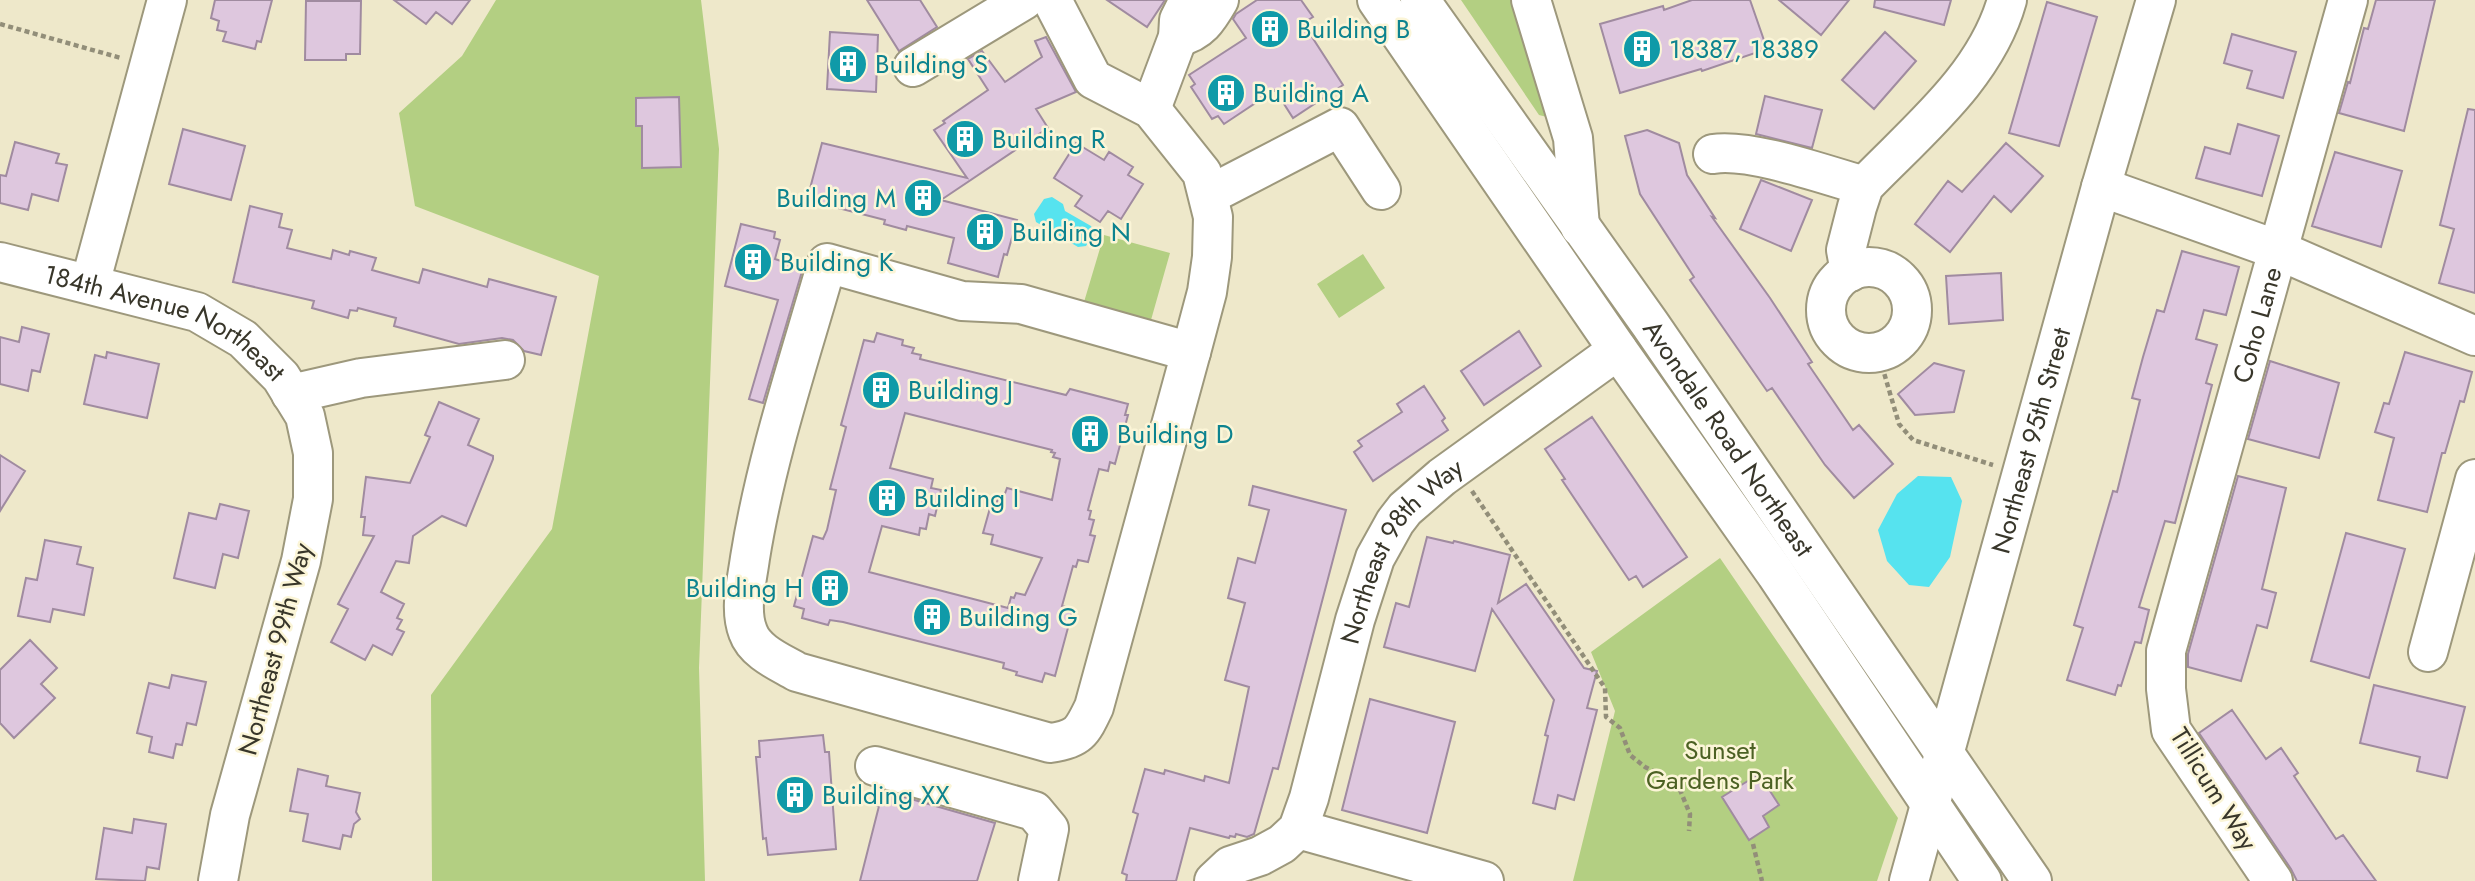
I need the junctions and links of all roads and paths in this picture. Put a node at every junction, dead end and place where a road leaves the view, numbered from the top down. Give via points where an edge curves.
1 (167, 0) edge
2 (1024, 0) edge
3 (1052, 0) edge
4 (1189, 0) edge
5 (1219, 0) edge
6 (1377, 0) edge
7 (1420, 0) edge
8 (1531, 0) edge
9 (2007, 0) edge
10 (2156, 0) edge
11 (2348, 0) edge
12 (0, 24) edge
13 (1178, 37) junction
14 (128, 60) dead end
15 (913, 67) dead end
16 (1151, 109) junction
17 (1713, 154) dead end
18 (1864, 186) junction
19 (2101, 187) junction
20 (1381, 190) dead end
21 (1209, 195) junction
22 (1580, 227) junction
23 (2278, 250) junction
24 (0, 262) edge
25 (1850, 272) dead end
26 (90, 284) junction
27 (2475, 336) edge
28 (1618, 350) junction
29 (1191, 352) junction
30 (505, 360) dead end
31 (1882, 366) dead end
32 (1701, 399) junction
33 (298, 405) junction
34 (1993, 465) dead end
35 (2475, 479) edge
36 (1469, 488) dead end
37 (2166, 651) joint
38 (2428, 652) dead end
39 (1945, 753) junction
40 (875, 766) dead end
41 (1931, 804) junction
42 (1298, 829) junction
43 (1689, 831) dead end
44 (1753, 844) dead end
45 (1402, 870) edge
46 (218, 881) edge
47 (1038, 881) edge
48 (1214, 881) edge
49 (1484, 881) edge
50 (1762, 881) edge
51 (1909, 881) edge
52 (1982, 881) edge
53 (2032, 881) edge
54 (2273, 881) edge

1 - 26 street
2 - 15 street
3 - 16 street via 1093,79
4 - 13 street via 1179,20
5 - 13 street via 1196,32
6 - 28 street, Avondale Road Northeast
7 - 22 street, Avondale Road Northeast
8 - 22 street via 1573,138
9 - 18 street via 1985,54 1969,75
10 - 19 street, Northeast 95th Street
11 - 23 street, Coho Lane
12 - 14 path
13 - 16 street
16 - 21 street via 1202,173
17 - 18 street via 1749,155
18 - 25 street via 1846,250
19 - 23 street
19 - 39 street, Northeast 95th Street
20 - 21 street via 1340,127
21 - 29 street via 1212,257
22 - 32 street, Avondale Road Northeast
23 - 27 street
23 - 37 street, Coho Lane
24 - 26 street, 184th Avenue Northeast
26 - 33 street, 184th Avenue Northeast via 197,313 243,339 281,377
28 - 32 street via 1636,349 1673,388
28 - 41 street, Avondale Road Northeast
28 - 42 street, Northeast 98th Way via 1442,477 1395,522 1375,558 1355,620
29 - 29 street via 1021,304 962,301 827,264 757,516 744,600 748,633 762,651 797,672 1050,743 1069,740 1083,730 1094,707
30 - 33 street via 361,378
31 - 34 path via 1899,424 1913,440
32 - 39 street, Avondale Road Northeast
33 - 46 street, Northeast 99th Way via 313,453 313,499 301,561 230,816
35 - 38 street
36 - 43 path via 1605,688 1606,717 1620,728 1630,755 1680,790 1690,814
37 - 54 street, Tillicum Way via 2171,730
39 - 41 street, Northeast 95th Street
39 - 53 street, Avondale Road Northeast
40 - 47 street via 1034,811 1049,829
41 - 51 street, Northeast 95th Street
41 - 52 street, Avondale Road Northeast
42 - 45 street
42 - 48 street via 1282,844 1230,866
44 - 50 path
45 - 49 street

